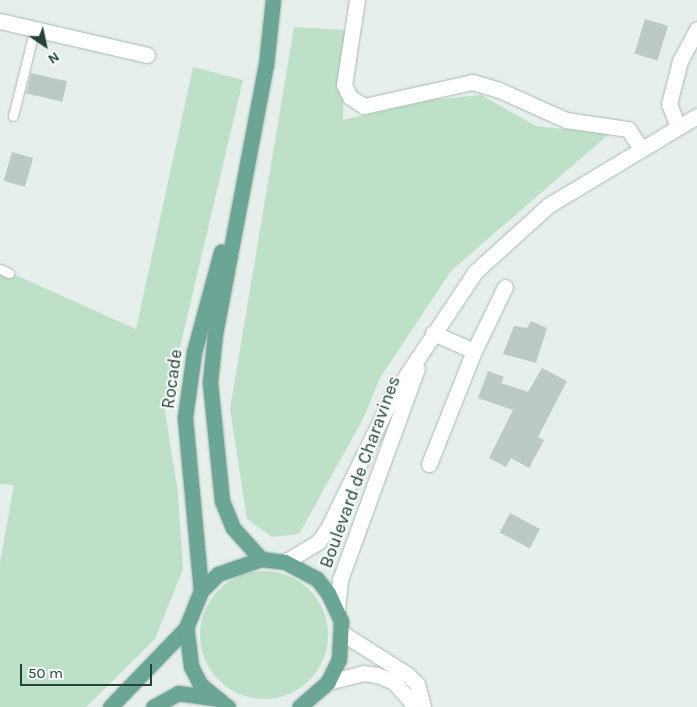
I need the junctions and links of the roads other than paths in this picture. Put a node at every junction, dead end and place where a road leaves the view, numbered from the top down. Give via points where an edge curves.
1 (274, 0) edge
2 (357, 0) edge
3 (1, 23) edge
4 (697, 29) edge
5 (34, 32) junction
6 (147, 55) dead end
7 (13, 116) dead end
8 (697, 116) edge
9 (678, 127) junction
10 (640, 147) junction
11 (244, 179) junction
12 (505, 287) dead end
13 (433, 333) junction
14 (424, 349) junction
15 (474, 351) junction
16 (429, 464) dead end
17 (261, 559) junction
18 (285, 562) junction
19 (201, 591) junction
20 (337, 609) junction
21 (186, 628) junction
22 (342, 633) junction
23 (328, 682) junction
24 (214, 698) junction
25 (304, 706) edge
26 (110, 707) edge
27 (153, 707) edge
28 (228, 707) edge
29 (416, 707) edge
30 (423, 707) edge

1 - 11 main road, Rocade
2 - 10 street via 344,85 350,97 364,106 472,82 566,120 628,129
3 - 5 street
4 - 9 street via 680,61 669,104
5 - 6 street
5 - 7 lane
8 - 9 street, Boulevard de Charavines
9 - 10 street, Boulevard de Charavines
10 - 13 street, Boulevard de Charavines via 549,205 512,236 475,272
11 - 17 main road, Rocade via 215,334 212,414 217,477 227,518
11 - 19 main road, Rocade via 208,295 188,389 186,446 201,558
12 - 15 street
13 - 14 street, Boulevard de Charavines
13 - 15 street
14 - 18 street, Boulevard de Charavines via 392,397 328,528 318,542
14 - 20 street, Boulevard de Charavines via 346,564
15 - 16 street
17 - 18 main road, Boulevard de Charavines
17 - 19 main road, Boulevard de Charavines via 238,564
18 - 20 main road, Boulevard de Charavines via 316,579
19 - 21 main road
20 - 22 main road, Boulevard de Charavines
21 - 24 main road via 191,666
21 - 26 main road
22 - 23 main road, Boulevard de Charavines via 339,659
22 - 30 street via 408,675 417,684
23 - 25 main road, Boulevard de Charavines
23 - 29 street via 364,673 377,675 394,682
24 - 27 main road via 178,693
24 - 28 main road

